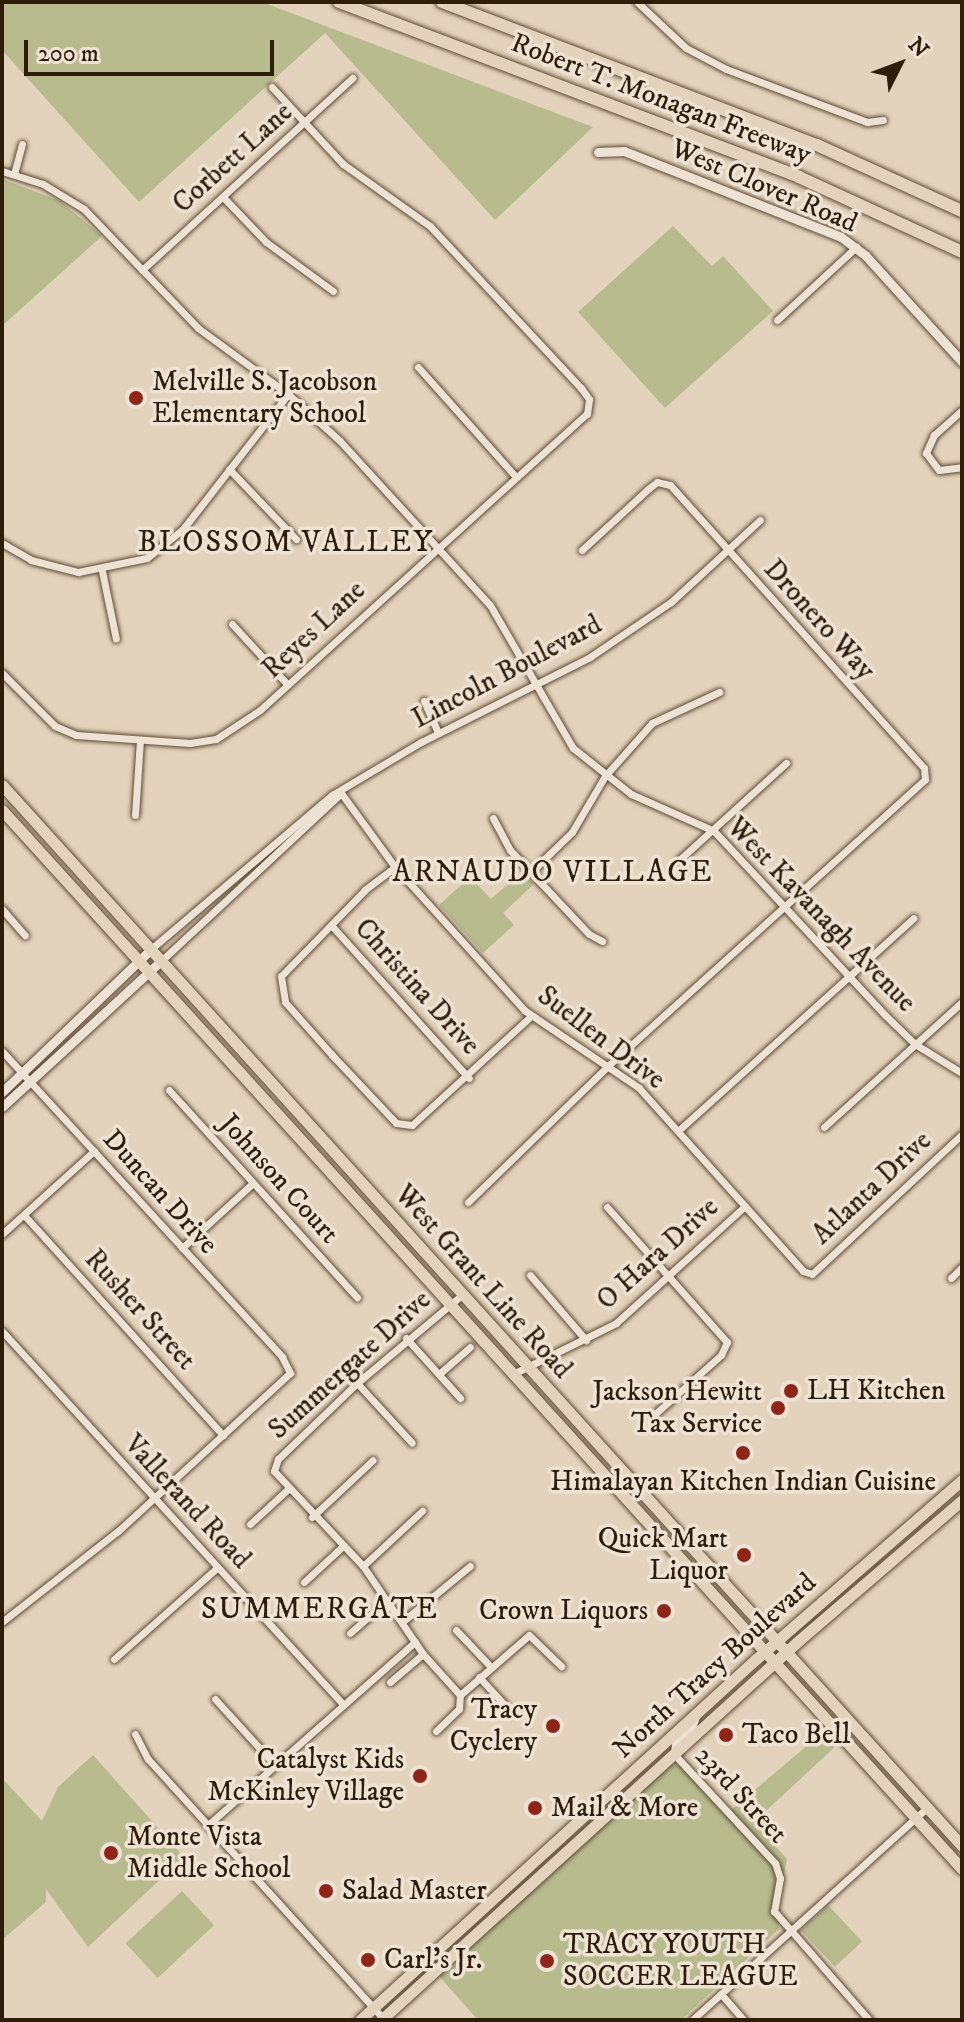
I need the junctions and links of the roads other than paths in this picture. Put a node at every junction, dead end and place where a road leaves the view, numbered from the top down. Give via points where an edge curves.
1 (339, 2) edge
2 (442, 2) edge
3 (637, 2) edge
4 (352, 78) dead end
5 (272, 87) dead end
6 (883, 120) dead end
7 (303, 124) junction
8 (22, 144) dead end
9 (598, 152) dead end
10 (2, 171) edge
11 (14, 174) junction
12 (224, 198) junction
13 (962, 211) edge
14 (856, 247) junction
15 (962, 252) edge
16 (142, 270) junction
17 (333, 291) dead end
18 (777, 320) dead end
19 (962, 362) edge
20 (418, 367) dead end
21 (288, 394) junction
22 (962, 410) edge
23 (962, 467) edge
24 (229, 469) junction
25 (515, 476) junction
26 (760, 520) dead end
27 (296, 539) dead end
28 (3, 546) edge
29 (438, 546) junction
30 (582, 550) dead end
31 (728, 553) junction
32 (102, 571) junction
33 (232, 624) dead end
34 (116, 639) dead end
35 (2, 673) edge
36 (287, 684) junction
37 (537, 687) junction
38 (719, 692) dead end
39 (424, 701) dead end
40 (438, 733) junction
41 (140, 740) junction
42 (786, 763) dead end
43 (605, 776) junction
44 (2, 785) edge
45 (341, 793) junction
46 (2, 810) edge
47 (135, 815) dead end
48 (493, 818) dead end
49 (714, 831) junction
50 (678, 861) dead end
51 (395, 867) junction
52 (532, 871) junction
53 (786, 905) junction
54 (2, 909) edge
55 (914, 918) dead end
56 (331, 925) junction
57 (25, 935) dead end
58 (602, 941) dead end
59 (151, 949) junction
60 (139, 961) junction
61 (161, 961) junction
62 (149, 972) junction
63 (850, 976) junction
64 (962, 1002) edge
65 (531, 1016) junction
66 (915, 1044) junction
67 (2, 1051) edge
68 (609, 1065) junction
69 (23, 1073) junction
70 (962, 1073) edge
71 (469, 1078) junction
72 (30, 1082) junction
73 (169, 1090) dead end
74 (2, 1092) edge
75 (2, 1107) edge
76 (824, 1127) dead end
77 (679, 1130) junction
78 (962, 1134) edge
79 (94, 1151) junction
80 (253, 1183) junction
81 (468, 1202) dead end
82 (745, 1206) junction
83 (607, 1207) dead end
84 (24, 1215) junction
85 (2, 1234) edge
86 (182, 1248) junction
87 (962, 1267) edge
88 (670, 1274) junction
89 (812, 1274) joint
90 (530, 1275) dead end
91 (951, 1278) dead end
92 (462, 1295) junction
93 (357, 1297) dead end
94 (450, 1305) junction
95 (2, 1331) edge
96 (406, 1338) junction
97 (586, 1340) junction
98 (470, 1347) dead end
99 (530, 1369) junction
100 (439, 1374) junction
101 (513, 1374) junction
102 (357, 1383) junction
103 (460, 1398) dead end
104 (654, 1415) dead end
105 (223, 1435) junction
106 (412, 1443) dead end
107 (588, 1457) junction
108 (373, 1460) dead end
109 (619, 1468) junction
110 (962, 1480) edge
111 (287, 1490) junction
112 (153, 1499) junction
113 (962, 1500) edge
114 (422, 1511) dead end
115 (312, 1517) junction
116 (250, 1524) dead end
117 (344, 1545) junction
118 (363, 1566) junction
119 (470, 1566) dead end
120 (217, 1568) junction
121 (304, 1582) dead end
122 (385, 1602) junction
123 (2, 1622) edge
124 (402, 1622) junction
125 (456, 1630) dead end
126 (350, 1633) dead end
127 (777, 1640) junction
128 (415, 1642) junction
129 (766, 1651) junction
130 (787, 1651) junction
131 (423, 1654) junction
132 (114, 1659) dead end
133 (775, 1661) junction
134 (561, 1666) dead end
135 (491, 1667) junction
136 (479, 1677) junction
137 (390, 1682) dead end
138 (460, 1695) junction
139 (215, 1699) dead end
140 (341, 1702) junction
141 (512, 1713) dead end
142 (697, 1714) junction
143 (436, 1731) dead end
144 (135, 1734) dead end
145 (674, 1754) junction
146 (274, 1764) junction
147 (927, 1808) junction
148 (916, 1818) junction
149 (209, 1824) junction
150 (962, 1846) edge
151 (962, 1869) edge
152 (790, 1932) junction
153 (721, 1994) junction
154 (374, 2007) junction
155 (382, 2019) edge
156 (360, 2020) edge
157 (692, 2020) edge
158 (744, 2020) edge
159 (869, 2020) edge

1 - 15 highway, Robert T. Monagan Freeway via 787,172
2 - 13 highway, Robert T. Monagan Freeway via 817,145
3 - 6 street via 686,48 726,69 867,122
4 - 7 street, Corbett Lane
5 - 7 street
7 - 12 street, Corbett Lane
7 - 25 street, Reyes Lane via 360,178 430,226 589,399 587,414
8 - 11 street
9 - 14 street, West Clover Road via 638,156 829,231
10 - 11 street, West Kavanagh Avenue
11 - 16 street, West Kavanagh Avenue via 55,190 84,209
12 - 16 street, Corbett Lane
12 - 17 street via 266,242
14 - 18 street
14 - 19 street, West Clover Road
16 - 21 street, West Kavanagh Avenue via 198,328
20 - 25 street
21 - 24 street
21 - 29 street, West Kavanagh Avenue
22 - 23 street via 934,435 926,453 939,470
24 - 27 street
24 - 32 street via 162,548
25 - 29 street, Reyes Lane
26 - 31 street, Lincoln Boulevard
28 - 32 street via 61,570
29 - 36 street, Reyes Lane
29 - 37 street, West Kavanagh Avenue via 500,620
30 - 31 street, Dronero Way via 657,482 675,492
31 - 37 street, Lincoln Boulevard via 624,636
31 - 53 street, Dronero Way via 924,768 925,779
32 - 34 street
33 - 36 street
35 - 41 street, Reyes Lane via 55,726 91,738
36 - 41 street, Reyes Lane via 216,739
37 - 40 street, Lincoln Boulevard
37 - 43 street, West Kavanagh Avenue via 573,748
38 - 43 street via 652,723
39 - 40 street
40 - 45 street, Lincoln Boulevard
41 - 47 street
42 - 49 street
43 - 49 street, West Kavanagh Avenue via 631,794
43 - 52 street via 572,832
44 - 59 main road, West Grant Line Road
45 - 51 street, Suellen Drive
45 - 59 street, Lincoln Boulevard via 304,816
45 - 61 street, Lincoln Boulevard
46 - 60 main road, West Grant Line Road
48 - 52 street via 510,850
49 - 50 street
49 - 53 street, West Kavanagh Avenue
51 - 56 street
51 - 65 street, Suellen Drive
52 - 58 street via 589,934
53 - 63 street, West Kavanagh Avenue
53 - 68 street
54 - 57 street
55 - 63 street
56 - 71 street, Christina Drive
56 - 71 street via 278,984 285,1002 402,1126 412,1125
59 - 60 street, Lincoln Boulevard
59 - 61 main road, West Grant Line Road
60 - 62 main road, West Grant Line Road
60 - 69 street, Lincoln Boulevard
61 - 62 street, Lincoln Boulevard
61 - 92 main road, West Grant Line Road
62 - 72 street, Lincoln Boulevard
62 - 94 main road, West Grant Line Road
63 - 66 street, West Kavanagh Avenue
63 - 77 street
64 - 66 street
65 - 68 street, Suellen Drive
65 - 71 street
66 - 70 street, West Kavanagh Avenue
66 - 76 street
67 - 69 street, Duncan Drive
68 - 77 street, Suellen Drive
68 - 81 street
69 - 72 street, Duncan Drive
69 - 74 street, Lincoln Boulevard
72 - 75 street, Lincoln Boulevard
72 - 79 street, Duncan Drive
73 - 80 street, Johnson Court
77 - 82 street, Suellen Drive
78 - 89 street, Atlanta Drive
79 - 84 street
79 - 86 street, Duncan Drive
80 - 86 street
80 - 93 street, Johnson Court
82 - 88 street, O Hara Drive
82 - 89 street, Suellen Drive via 796,1264
83 - 88 street
84 - 85 street
84 - 105 street, Rusher Street
86 - 105 street, Duncan Drive via 286,1363 286,1379
87 - 91 street
88 - 97 street, O Hara Drive via 616,1323
88 - 104 street via 727,1342
90 - 97 street
92 - 94 street, Summergate Drive
92 - 99 main road, West Grant Line Road
94 - 96 street, Summergate Drive
94 - 101 main road, West Grant Line Road
95 - 112 street, Vallerand Road
96 - 100 street
96 - 102 street, Summergate Drive
97 - 99 street, O Hara Drive
98 - 100 street
99 - 101 street, O Hara Drive
99 - 109 main road, West Grant Line Road
100 - 103 street
101 - 107 main road, West Grant Line Road
102 - 106 street
102 - 111 street, Summergate Drive via 278,1459 274,1471
105 - 112 street
107 - 109 main road
107 - 129 main road, West Grant Line Road
108 - 115 street
109 - 127 main road, West Grant Line Road
110 - 127 main road, North Tracy Boulevard
111 - 115 street
111 - 116 street
112 - 120 street, Vallerand Road
112 - 123 street
113 - 130 main road, North Tracy Boulevard
114 - 118 street
115 - 117 street
117 - 118 street
117 - 121 street
118 - 122 street
119 - 124 street
120 - 132 street
120 - 140 street, Vallerand Road
122 - 124 street
122 - 126 street
124 - 128 street
125 - 135 street
127 - 129 main road, North Tracy Boulevard
127 - 130 main road, West Grant Line Road
128 - 131 street
128 - 140 street
129 - 133 main road, West Grant Line Road
129 - 142 main road, North Tracy Boulevard
130 - 133 main road, North Tracy Boulevard
130 - 147 main road, West Grant Line Road
131 - 137 street
131 - 138 street
133 - 145 main road, North Tracy Boulevard
133 - 148 main road, West Grant Line Road
134 - 135 street via 529,1635
135 - 136 street
136 - 138 street
136 - 141 street
138 - 143 street via 459,1709
139 - 146 street
140 - 146 street
142 - 145 street via 675,1743
142 - 154 main road, North Tracy Boulevard
144 - 149 street via 148,1759
145 - 152 street, 23rd Street via 775,1863 780,1878 773,1905
145 - 155 main road, North Tracy Boulevard
146 - 149 street
147 - 148 street
147 - 150 main road, West Grant Line Road
148 - 151 main road, West Grant Line Road
148 - 152 street
149 - 154 street
152 - 153 street
152 - 159 street, 23rd Street
153 - 157 street
153 - 158 street
154 - 155 street
154 - 156 main road, North Tracy Boulevard

